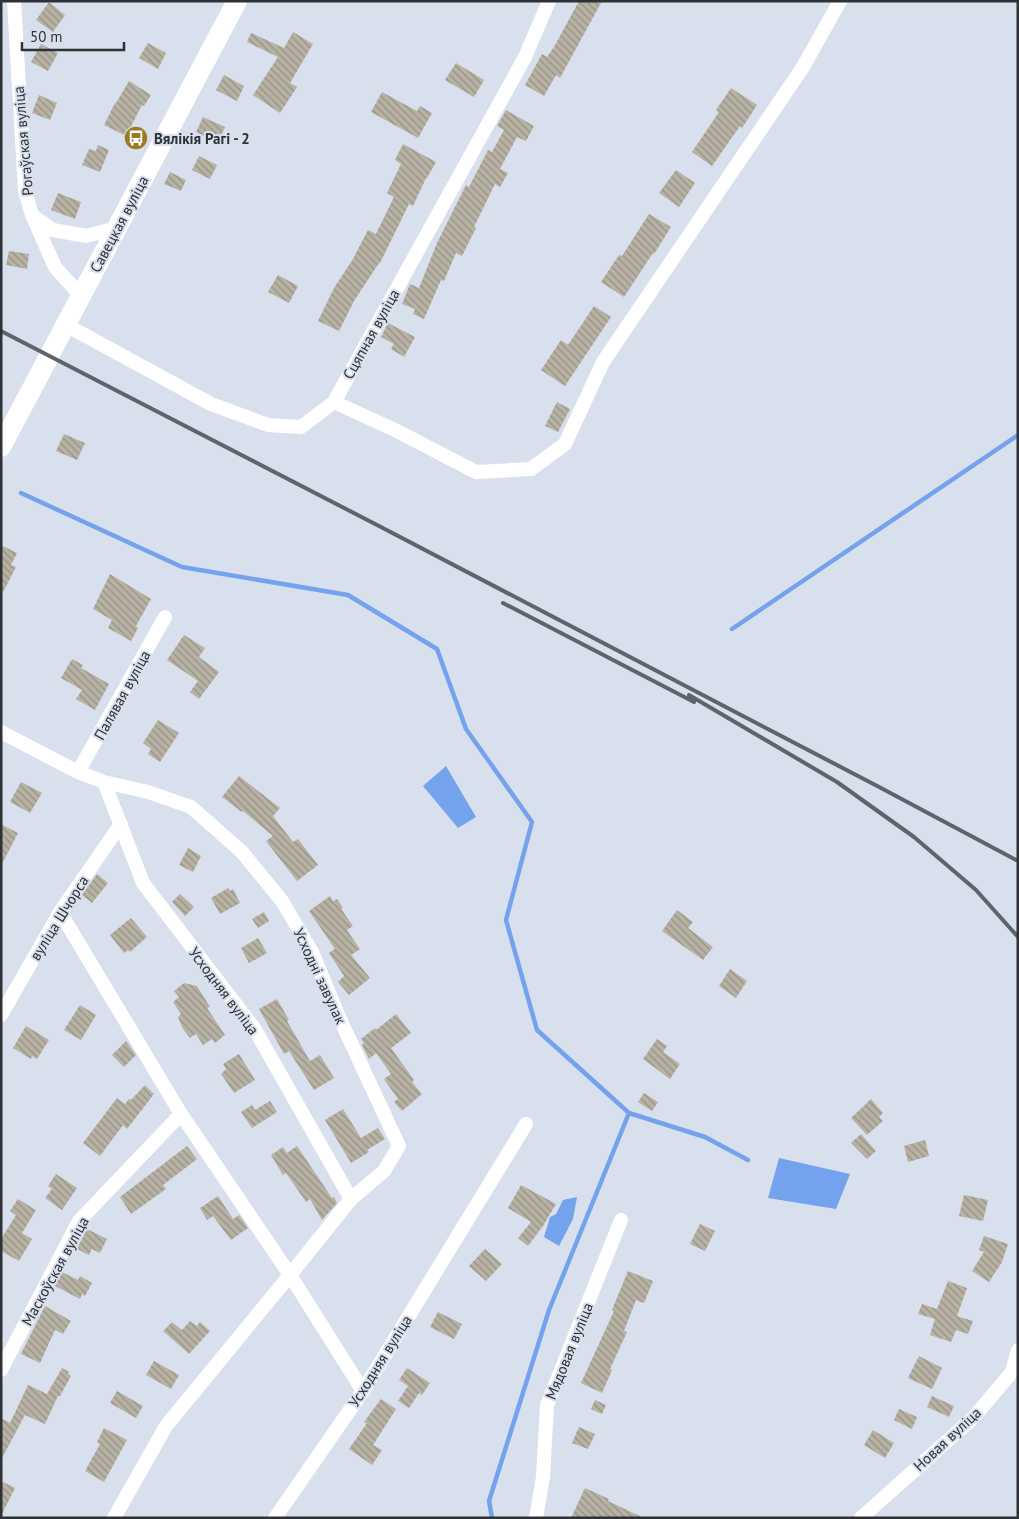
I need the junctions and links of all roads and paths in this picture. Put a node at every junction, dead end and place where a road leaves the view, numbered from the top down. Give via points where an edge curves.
1 (14, 1) edge
2 (236, 1) edge
3 (549, 1) edge
4 (840, 1) edge
5 (32, 215) junction
6 (117, 228) junction
7 (81, 296) junction
8 (66, 325) junction
9 (334, 402) junction
10 (1, 447) edge
11 (165, 617) dead end
12 (1, 732) edge
13 (78, 772) junction
14 (104, 782) junction
15 (121, 824) junction
16 (60, 912) junction
17 (1, 1015) edge
18 (181, 1114) junction
19 (526, 1124) dead end
20 (351, 1198) junction
21 (621, 1220) dead end
22 (290, 1275) junction
23 (1018, 1350) edge
24 (1, 1370) edge
25 (362, 1390) junction
26 (114, 1518) edge
27 (275, 1518) edge
28 (536, 1518) edge
29 (861, 1518) edge

1 - 5 street, Рогаўская вуліца via 25,191
2 - 6 main road, Савецкая вуліца
3 - 9 street, Сцяпная вуліца via 525,57
4 - 9 street via 803,68 603,362 565,444 531,469 476,472
5 - 6 street via 53,230 86,236
5 - 7 street, Рогаўская вуліца via 55,267
6 - 7 main road, Савецкая вуліца
7 - 8 main road, Савецкая вуліца
8 - 9 street, Сцяпная вуліца via 211,404 268,425 301,427
8 - 10 main road, Савецкая вуліца
11 - 13 street, Палявая вуліца
12 - 13 street, Усходні завулак
13 - 14 street, Усходні завулак
14 - 15 street, Усходняя вуліца
14 - 20 street, Усходні завулак via 148,792 191,807 242,852 282,900 312,952 399,1146 384,1171
15 - 16 street, вуліца Шчорса
15 - 20 street, Усходняя вуліца via 143,883 254,1028
16 - 17 street, вуліца Шчорса
16 - 18 street
18 - 22 street
18 - 24 street, Маскоўская вуліца via 79,1221
19 - 25 street, Усходняя вуліца
20 - 22 street
21 - 28 street, Мядовая вуліца via 547,1405 543,1477
22 - 25 street
22 - 26 street via 166,1426
23 - 29 street, Новая вуліца via 1012,1372 973,1418
25 - 27 street, Усходняя вуліца

